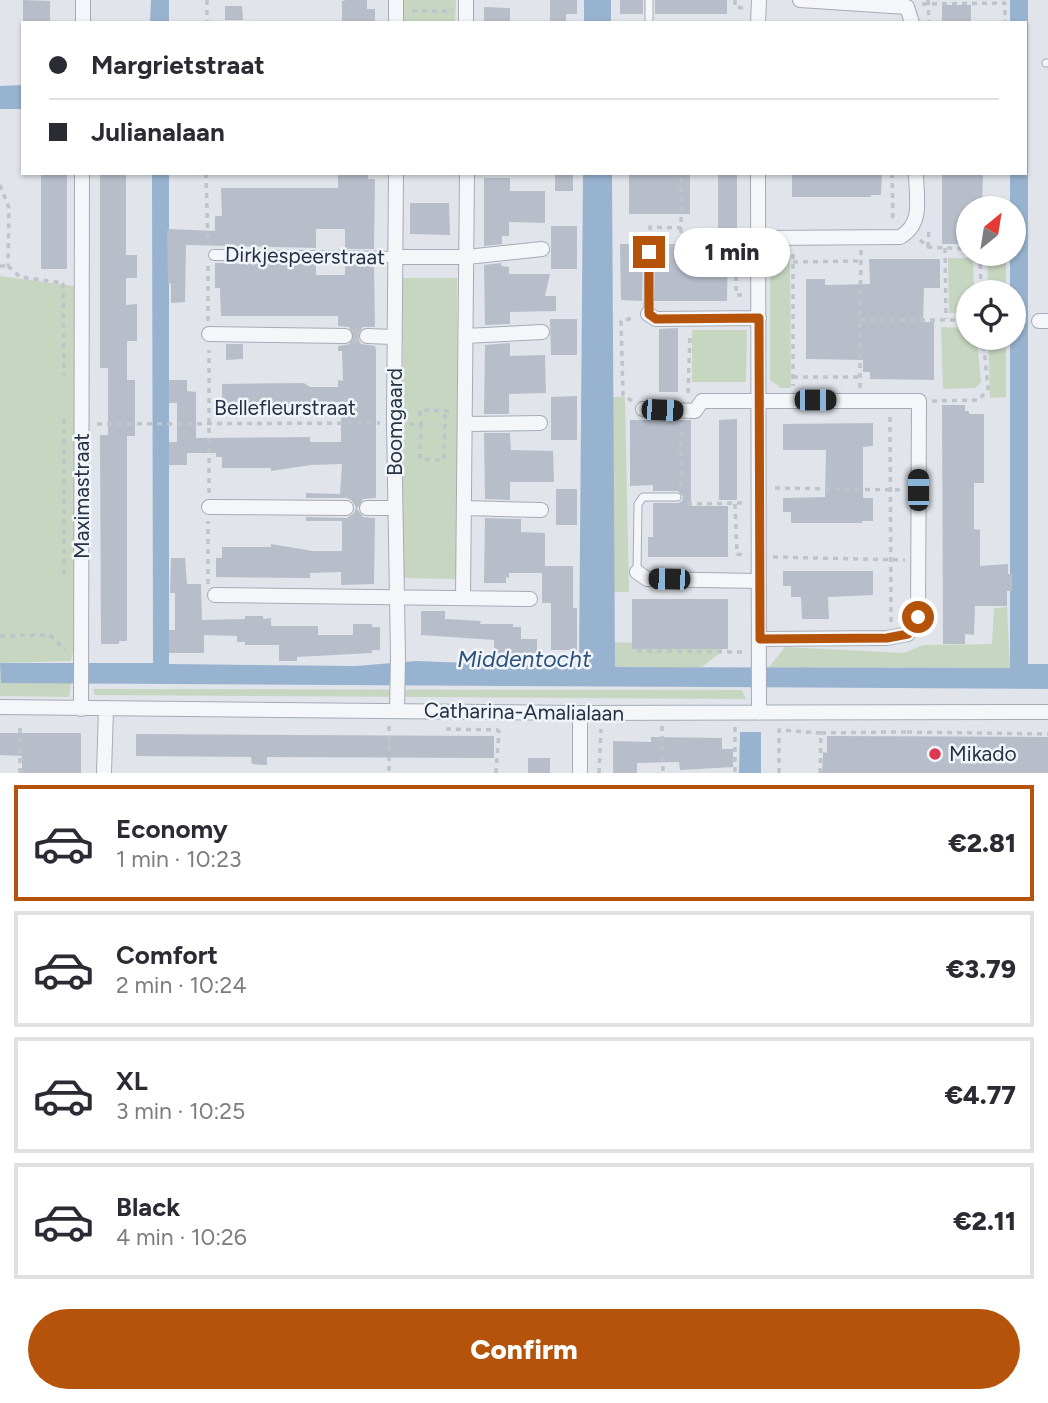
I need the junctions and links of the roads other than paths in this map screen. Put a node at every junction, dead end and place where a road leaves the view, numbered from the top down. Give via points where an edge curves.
1 (83, 0) edge
2 (649, 0) edge
3 (759, 0) edge
4 (800, 0) edge
5 (83, 21) edge
6 (649, 21) edge
7 (758, 21) edge
8 (911, 21) edge
9 (82, 175) edge
10 (396, 175) edge
11 (467, 175) edge
12 (758, 175) edge
13 (916, 175) edge
14 (758, 237) junction
15 (542, 249) dead end
16 (649, 252) road end
17 (211, 255) road end
18 (396, 257) junction
19 (467, 257) junction
20 (649, 314) joint
21 (759, 318) junction
22 (542, 332) dead end
23 (209, 334) dead end
24 (345, 336) tunnel mouth
25 (367, 336) tunnel mouth
26 (465, 336) junction
27 (395, 337) junction
28 (760, 400) junction
29 (643, 410) road end
30 (465, 417) junction
31 (540, 423) dead end
32 (677, 496) road end
33 (209, 507) dead end
34 (346, 508) dead end
35 (367, 508) dead end
36 (396, 508) junction
37 (465, 508) junction
38 (541, 510) dead end
39 (637, 572) joint
40 (758, 581) junction
41 (215, 595) dead end
42 (397, 598) junction
43 (463, 598) junction
44 (530, 599) dead end
45 (759, 651) junction
46 (0, 707) edge
47 (106, 708) junction
48 (82, 709) junction
49 (393, 710) junction
50 (1048, 712) edge
51 (580, 713) junction
52 (759, 713) junction
53 (104, 773) edge
54 (580, 773) edge

1 - 5 street
2 - 6 lane
3 - 7 street
4 - 8 street via 907,7
9 - 48 street, Maximastraat
10 - 18 street, Boomgaard
11 - 19 street
12 - 14 street
13 - 14 street via 916,219 910,232 900,237
14 - 21 street
15 - 19 street
16 - 20 lane
17 - 18 street, Dirkjespeerstraat
18 - 19 street
18 - 27 street, Boomgaard
19 - 26 street
20 - 21 street via 656,319
21 - 28 street
22 - 26 street
23 - 24 street
25 - 27 street, Boomgaard
26 - 30 street
27 - 36 street, Boomgaard
28 - 29 street via 702,401 695,411
28 - 40 street
28 - 45 street via 919,401 918,617 908,634
30 - 31 street
30 - 37 street
32 - 39 lane via 643,497 638,504
33 - 34 street
35 - 36 street
36 - 42 street, Boomgaard
37 - 38 street
37 - 43 street
39 - 40 street via 647,579
40 - 45 street
41 - 42 street
42 - 43 street
42 - 49 street, Boomgaard via 398,690
43 - 44 street
45 - 52 street
46 - 48 street, Catharina-Amalialaan
47 - 48 street, Catharina-Amalialaan
47 - 49 street, Catharina-Amalialaan
47 - 53 street
49 - 51 street, Catharina-Amalialaan
50 - 52 street, Catharina-Amalialaan
51 - 52 street, Catharina-Amalialaan
51 - 54 street

